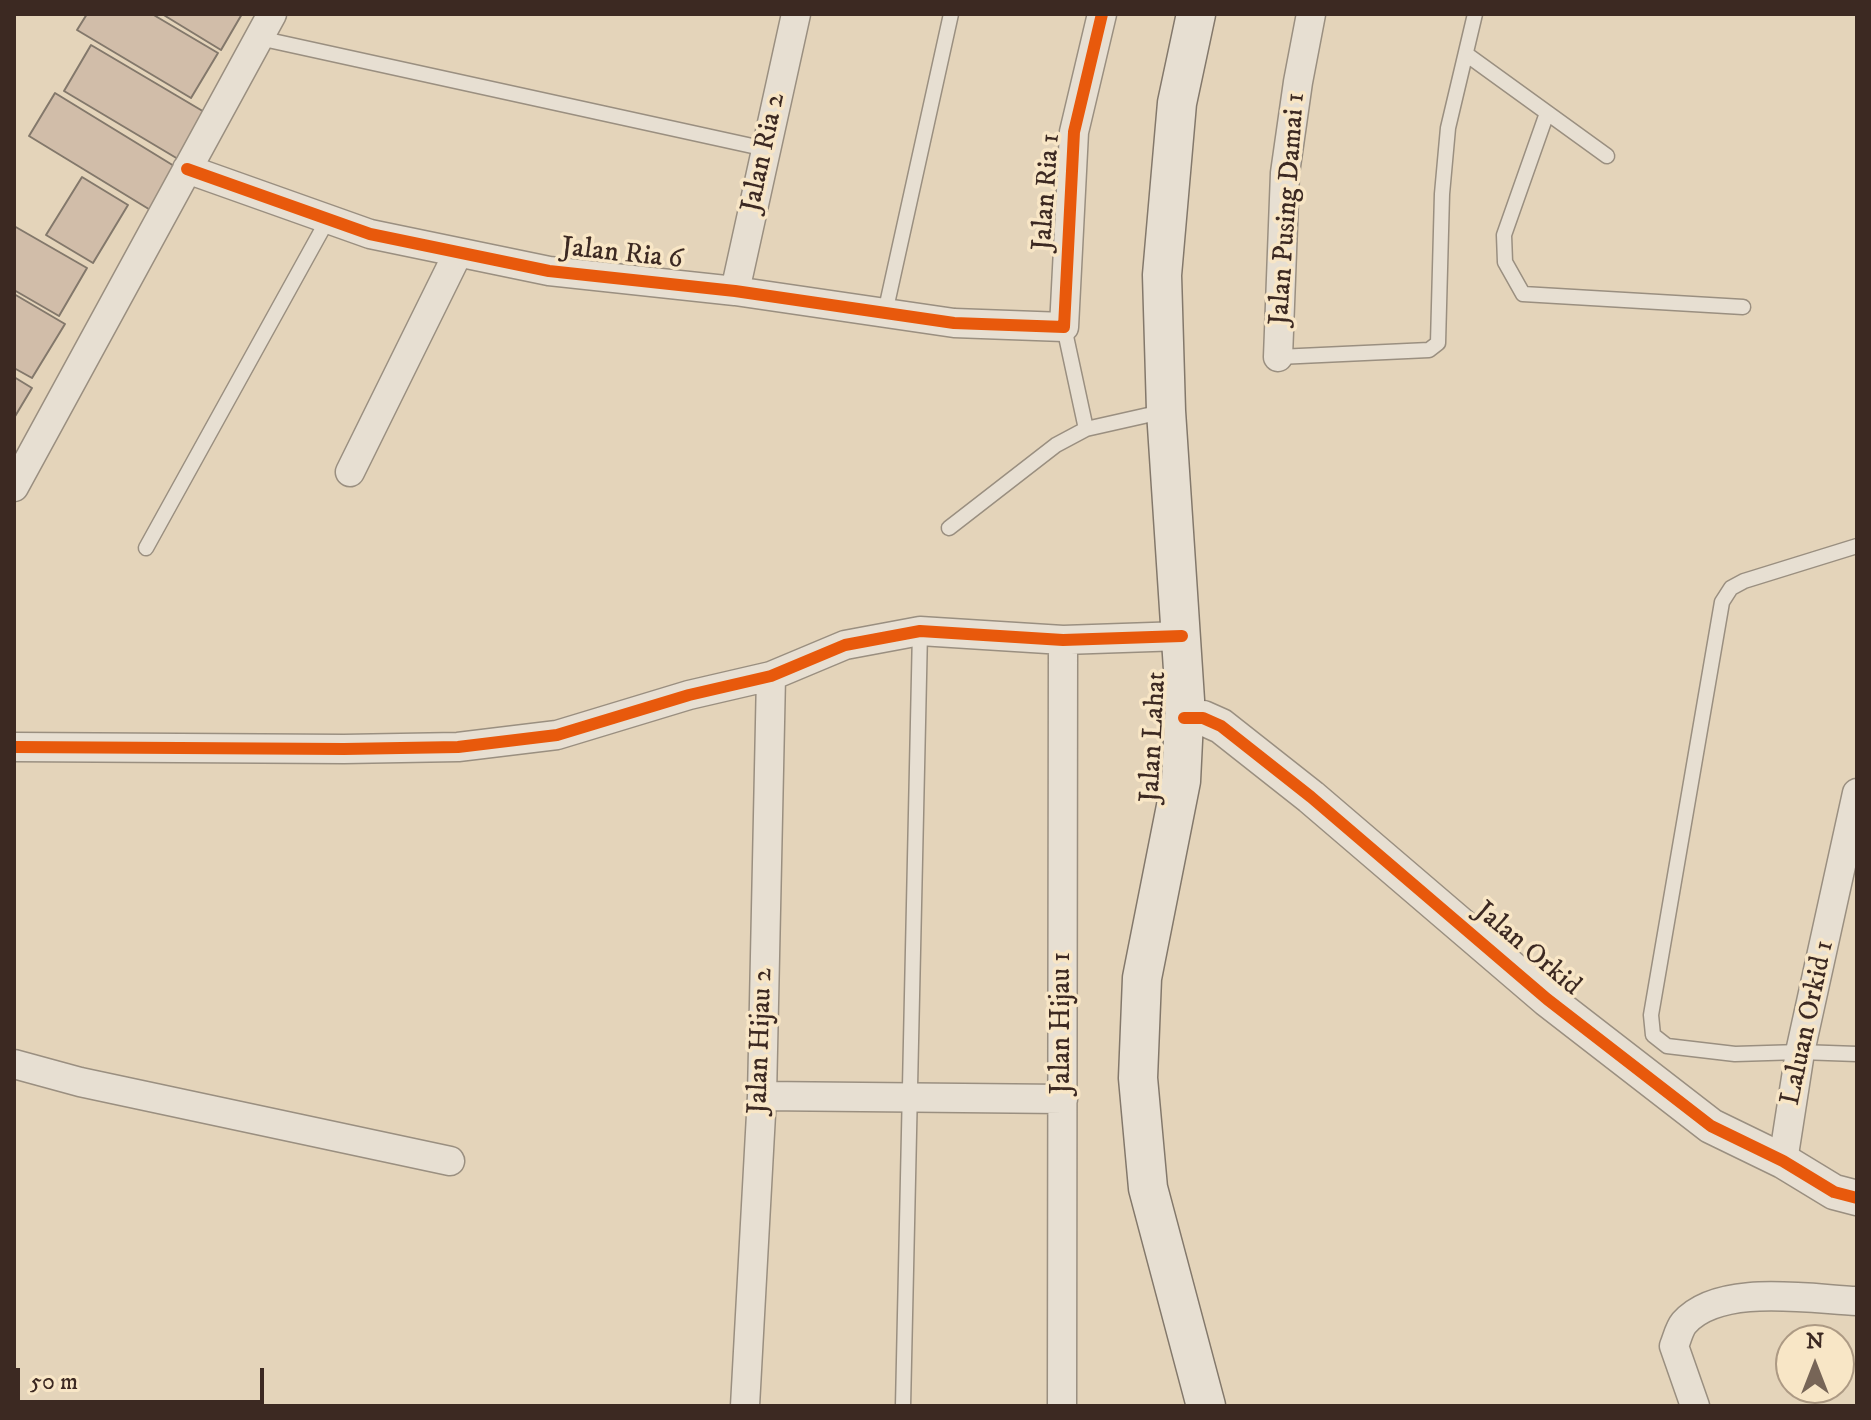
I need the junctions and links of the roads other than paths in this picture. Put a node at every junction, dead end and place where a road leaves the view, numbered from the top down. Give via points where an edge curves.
1 (796, 14) edge
2 (951, 14) edge
3 (1102, 14) edge
4 (1196, 14) edge
5 (1311, 14) edge
6 (1475, 14) edge
7 (266, 26) edge
8 (1466, 54) junction
9 (1547, 113) junction
10 (766, 149) junction
11 (1607, 156) dead end
12 (187, 169) junction
13 (328, 219) junction
14 (458, 253) junction
15 (735, 291) junction
16 (1743, 307) dead end
17 (885, 313) junction
18 (1064, 327) junction
19 (1278, 357) joint
20 (1166, 411) junction
21 (1086, 429) junction
22 (350, 472) dead end
23 (14, 487) edge
24 (949, 528) dead end
25 (1857, 546) edge
26 (146, 548) dead end
27 (920, 631) junction
28 (1182, 636) junction
29 (1063, 640) junction
30 (771, 676) junction
31 (1184, 718) junction
32 (14, 747) edge
33 (1857, 793) edge
34 (1846, 902) edge
35 (1800, 1052) junction
36 (1857, 1054) edge
37 (14, 1064) edge
38 (762, 1096) junction
39 (910, 1096) junction
40 (1063, 1099) junction
41 (450, 1161) dead end
42 (1783, 1161) junction
43 (1857, 1198) edge
44 (1857, 1301) edge
45 (745, 1406) edge
46 (903, 1406) edge
47 (1062, 1406) edge
48 (1206, 1406) edge
49 (1695, 1406) edge

1 - 10 street, Jalan Ria 2
2 - 17 lane
3 - 18 street, Jalan Ria 1 via 1074,132
4 - 20 main road, Jalan Lahat via 1177,103 1162,275
5 - 19 street, Jalan Pusing Damai 1 via 1285,173
6 - 8 lane
7 - 10 lane
7 - 12 street
8 - 9 lane
8 - 19 lane via 1448,128 1438,343 1429,350
9 - 11 lane
9 - 16 lane via 1504,235 1505,262 1523,294
10 - 15 street, Jalan Ria 2
12 - 13 street, Jalan Ria 6
12 - 23 street
13 - 14 street, Jalan Ria 6
13 - 26 lane
14 - 15 street, Jalan Ria 6 via 549,271
14 - 22 street
15 - 17 street, Jalan Ria 6
17 - 18 street, Jalan Ria 6 via 954,323
18 - 21 lane
20 - 21 lane
20 - 28 main road, Jalan Lahat
21 - 24 lane via 1056,445
25 - 35 lane via 1744,581 1722,602 1651,1015 1653,1035 1667,1046 1735,1054
27 - 29 street
27 - 30 street via 845,645
27 - 39 lane
28 - 29 street
28 - 31 main road, Jalan Lahat
29 - 40 street, Jalan Hijau 1
30 - 32 street via 557,735 458,747
30 - 38 street, Jalan Hijau 2
31 - 42 street, Jalan Orkid via 1203,718 1221,726 1547,999 1711,1126
31 - 48 main road, Jalan Lahat via 1181,781 1142,978 1138,1078 1148,1188
33 - 34 street, Laluan Orkid 1
34 - 35 street, Laluan Orkid 1
35 - 36 lane
35 - 42 street, Laluan Orkid 1
37 - 41 street
38 - 39 street
38 - 45 street, Jalan Hijau 2
39 - 40 street
39 - 46 lane
40 - 47 street, Jalan Hijau 1
42 - 43 street, Jalan Orkid via 1834,1192
44 - 49 street via 1740,1297 1707,1306 1683,1324 1674,1346

